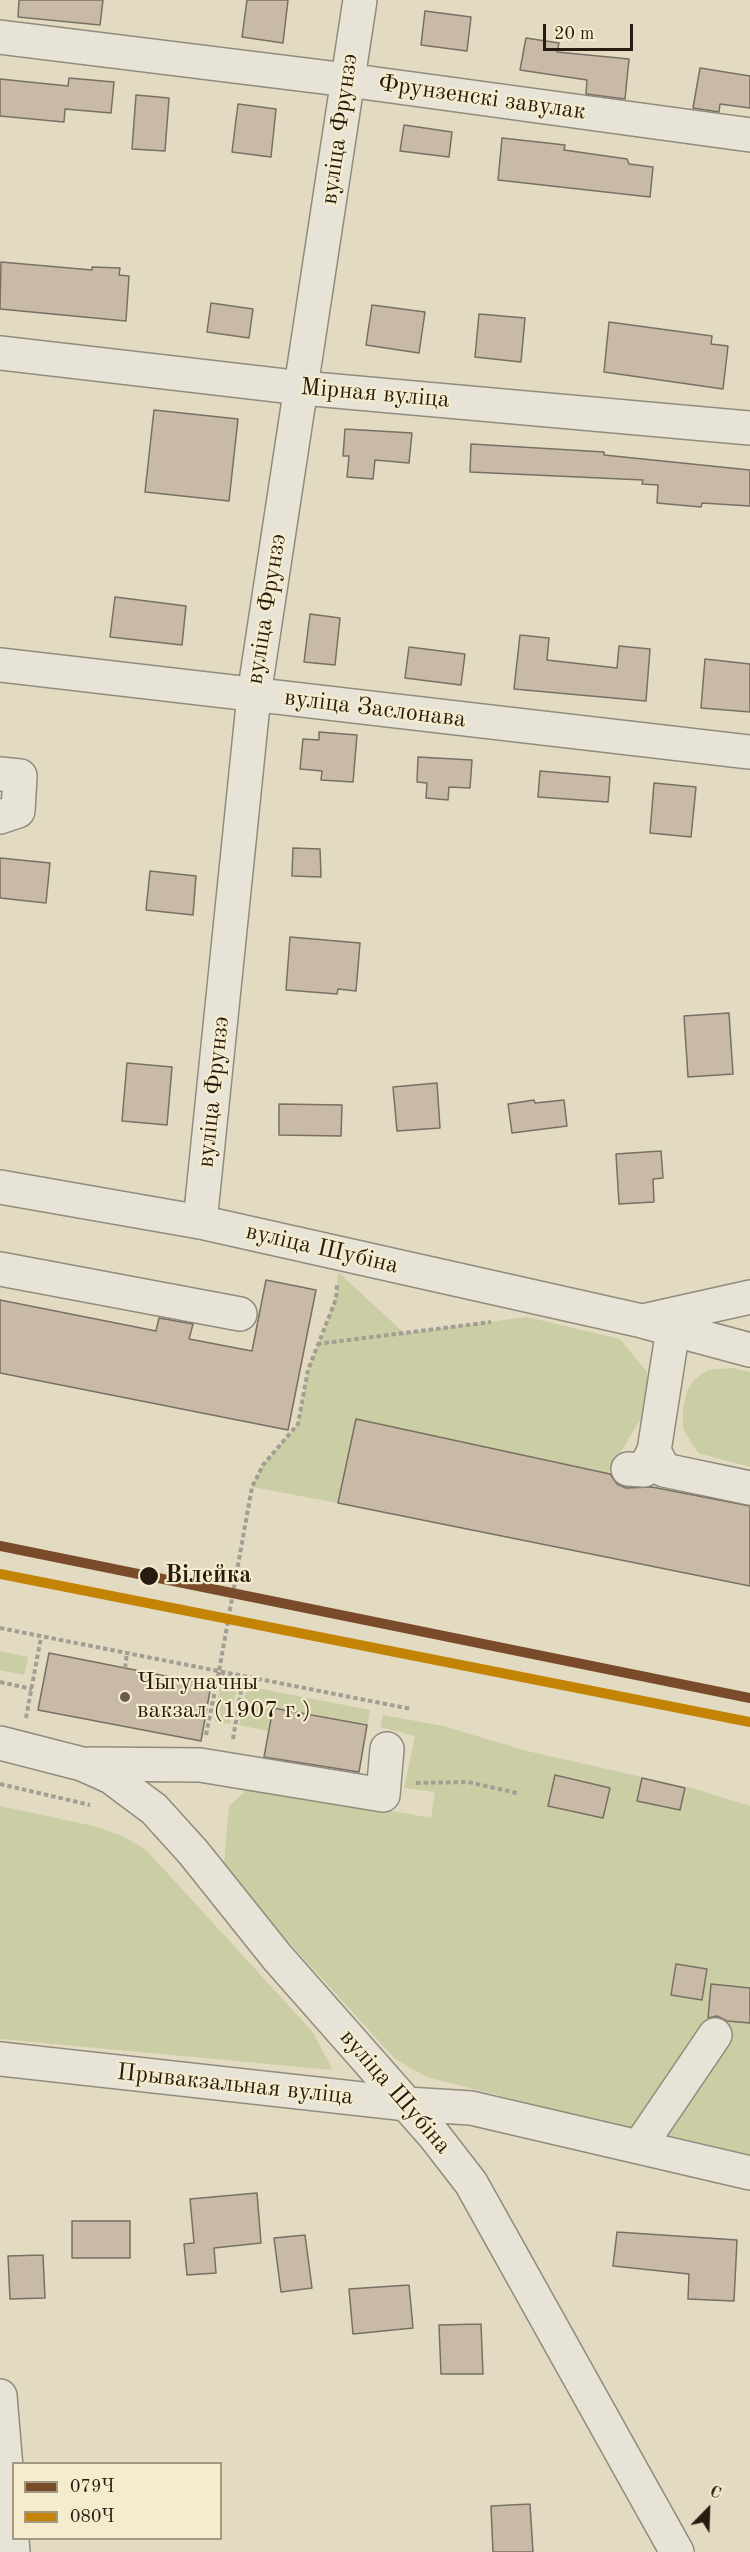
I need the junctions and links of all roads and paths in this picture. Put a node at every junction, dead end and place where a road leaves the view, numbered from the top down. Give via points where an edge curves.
1 (360, 0) edge
2 (0, 37) edge
3 (347, 80) junction
4 (750, 135) edge
5 (0, 353) edge
6 (302, 388) junction
7 (750, 428) edge
8 (0, 665) edge
9 (254, 695) junction
10 (750, 752) edge
11 (0, 774) edge
12 (0, 817) edge
13 (0, 1187) edge
14 (200, 1222) junction
15 (0, 1269) edge
16 (337, 1281) dead end
17 (750, 1297) edge
18 (240, 1314) dead end
19 (494, 1321) dead end
20 (658, 1325) junction
21 (317, 1344) junction
22 (750, 1350) edge
23 (750, 1488) edge
24 (0, 1628) edge
25 (42, 1636) junction
26 (127, 1653) junction
27 (125, 1668) dead end
28 (219, 1671) junction
29 (0, 1682) edge
30 (32, 1689) junction
31 (411, 1709) dead end
32 (28, 1713) dead end
33 (0, 1743) edge
34 (204, 1744) dead end
35 (231, 1749) dead end
36 (387, 1749) dead end
37 (82, 1764) junction
38 (517, 1793) dead end
39 (383, 1795) junction
40 (715, 2035) dead end
41 (0, 2059) edge
42 (407, 2104) junction
43 (639, 2147) junction
44 (750, 2173) edge
45 (0, 2396) edge
46 (12, 2530) edge
47 (677, 2552) edge

1 - 3 street, вуліца Фрунзэ
2 - 3 street, Фрунзенскі завулак
3 - 4 street, Фрунзенскі завулак
3 - 6 street, вуліца Фрунзэ
5 - 6 street, Мірная вуліца
6 - 7 street, Мірная вуліца
6 - 9 street, вуліца Фрунзэ
8 - 9 street, вуліца Заслонава
9 - 10 street, вуліца Заслонава
9 - 14 street, вуліца Фрунзэ
11 - 12 street via 20,776 18,811
13 - 14 street, вуліца Шубіна
14 - 20 street, вуліца Шубіна
15 - 18 street
16 - 21 path via 336,1299
17 - 20 street, вуліца Шубіна
19 - 21 path
20 - 22 street, вуліца Шубіна
20 - 23 street via 641,1460 664,1470
21 - 28 path via 298,1424 262,1464 252,1487
24 - 25 path
25 - 26 path
25 - 30 path
26 - 27 path
26 - 28 path
28 - 31 path
28 - 34 path
28 - 35 path via 242,1685
29 - 30 path
30 - 32 path
33 - 37 street, вуліца Шубіна
36 - 39 street
37 - 39 street via 219,1767
37 - 42 street, вуліца Шубіна via 111,1777 173,1828 277,1958
38 - 39 path via 468,1782 402,1783
40 - 43 street
41 - 42 street, Прывакзальная вуліца
42 - 43 street, Прывакзальная вуліца via 471,2108
42 - 47 street, вуліца Шубіна via 471,2183
43 - 44 street, Прывакзальная вуліца
45 - 46 street

